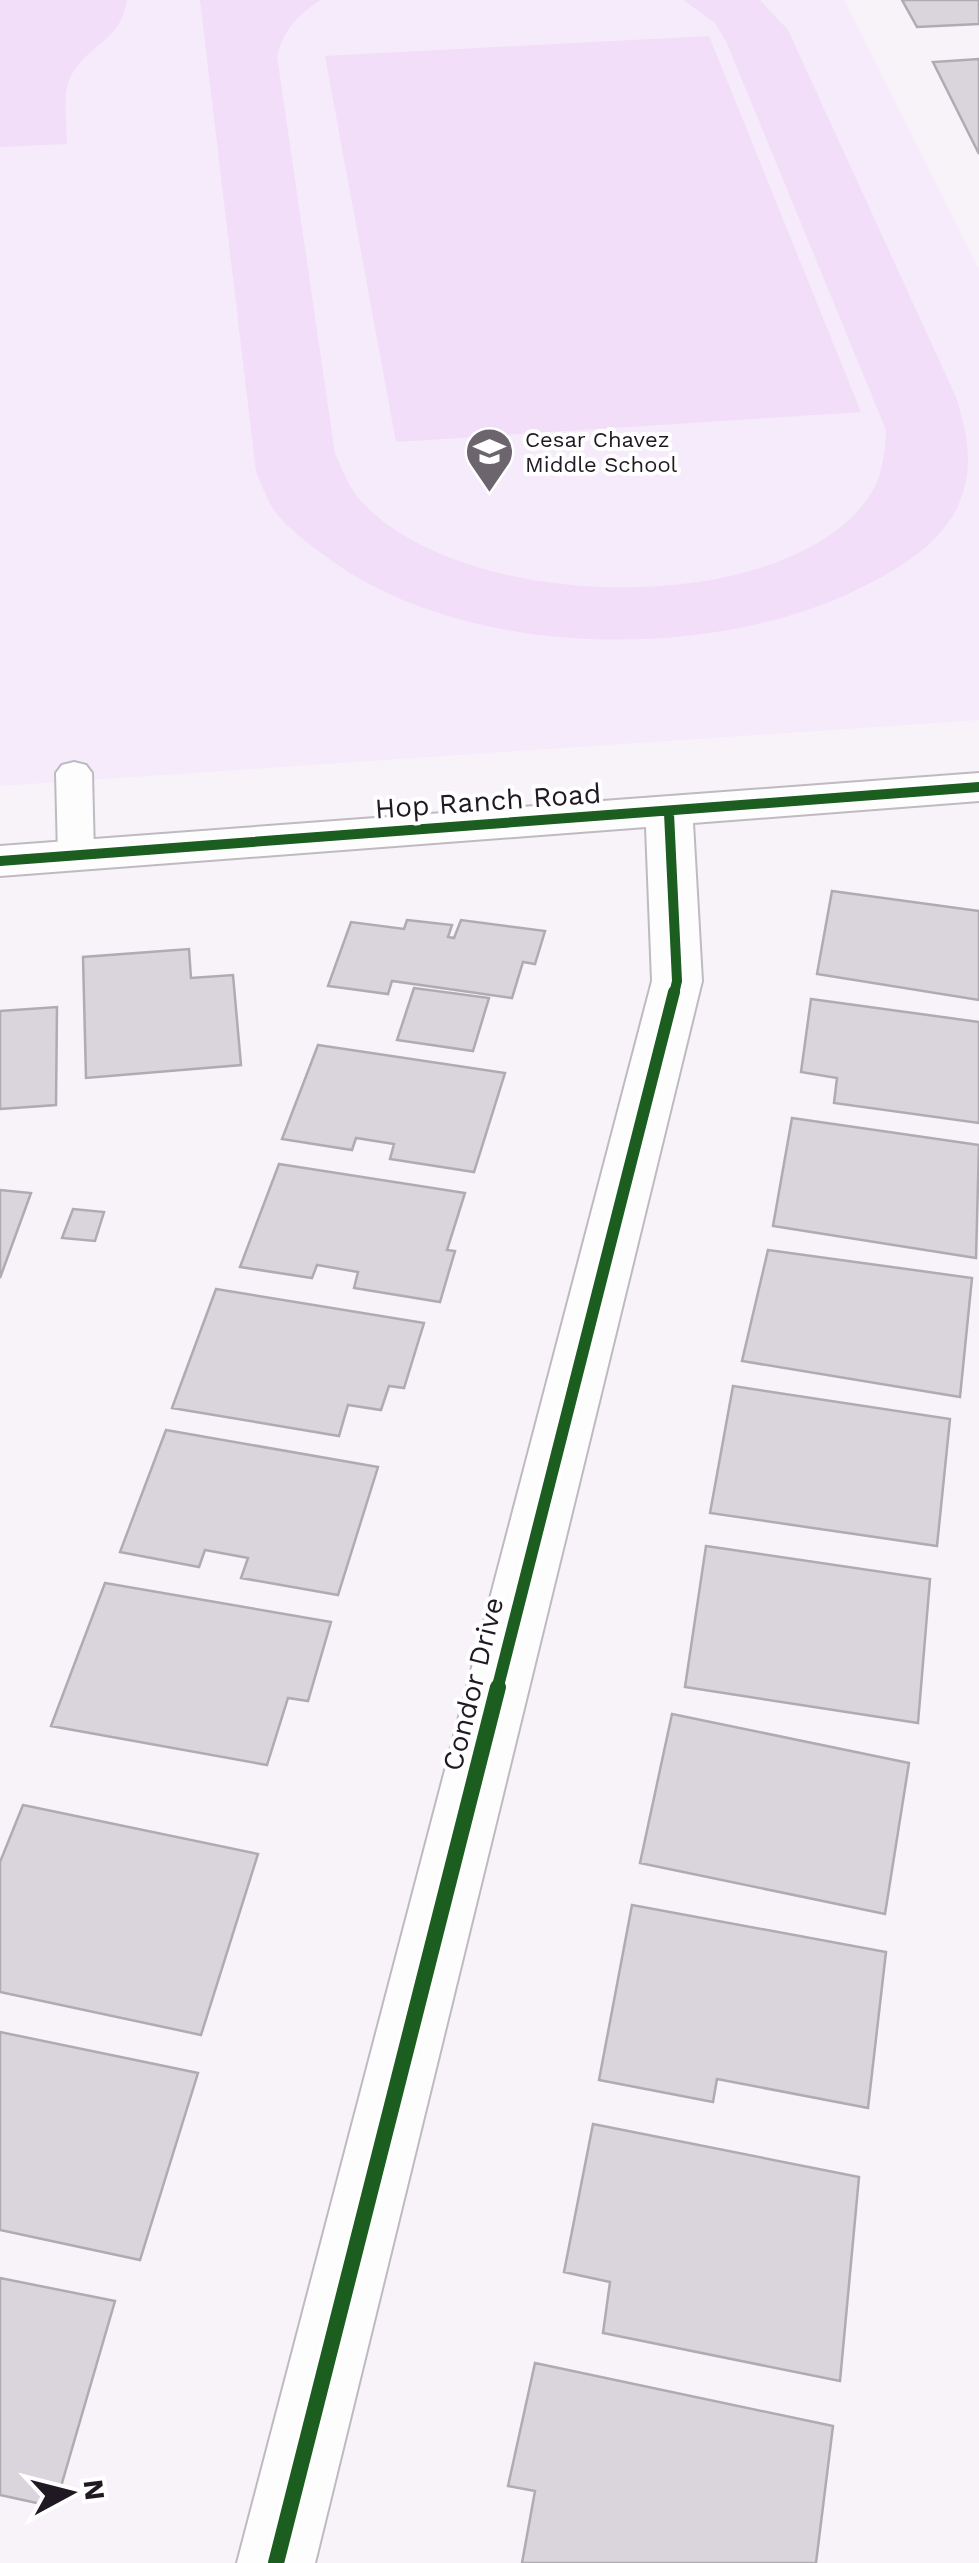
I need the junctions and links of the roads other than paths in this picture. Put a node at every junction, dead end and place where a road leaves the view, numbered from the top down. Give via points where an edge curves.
1 (74, 772) dead end
2 (979, 788) edge
3 (669, 813) junction
4 (76, 856) junction
5 (0, 861) edge
6 (276, 2563) edge

1 - 4 lane
2 - 3 street, Hop Ranch Road
3 - 4 street, Hop Ranch Road
3 - 6 street, Condor Drive via 676,981
4 - 5 street, Hop Ranch Road

